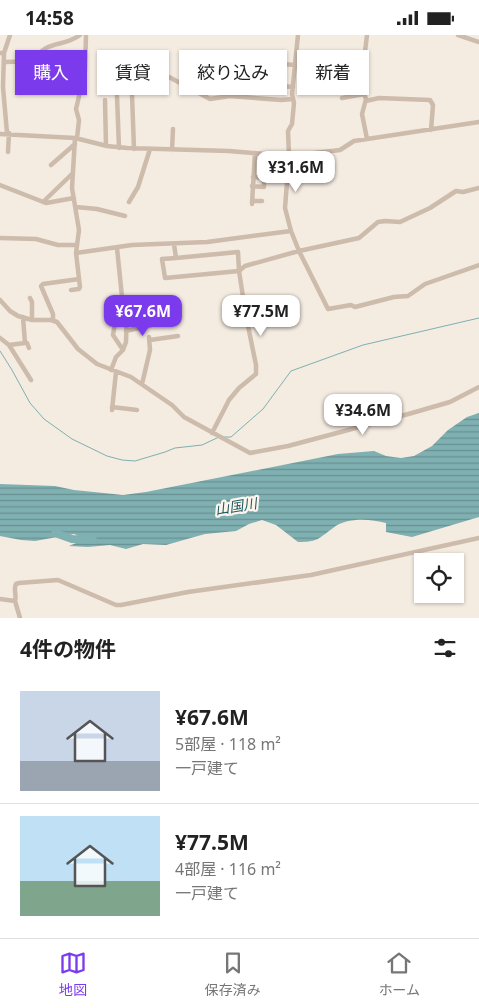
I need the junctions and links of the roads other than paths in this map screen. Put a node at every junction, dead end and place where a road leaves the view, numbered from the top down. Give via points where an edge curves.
1 (10, 35) edge
2 (80, 35) edge
3 (86, 35) edge
4 (298, 35) edge
5 (367, 35) edge
6 (458, 35) edge
7 (479, 42) edge
8 (365, 50) edge
9 (2, 53) edge
10 (5, 62) junction
11 (295, 65) junction
12 (169, 77) edge
13 (293, 87) junction
14 (2, 94) edge
15 (132, 95) dead end
16 (358, 95) edge
17 (364, 95) edge
18 (117, 96) dead end
19 (342, 98) dead end
20 (293, 99) junction
21 (105, 101) dead end
22 (366, 101) junction
23 (479, 122) edge
24 (173, 129) dead end
25 (431, 129) junction
26 (8, 133) junction
27 (0, 134) edge
28 (76, 138) junction
29 (367, 139) junction
30 (74, 143) junction
31 (106, 146) junction
32 (119, 147) junction
33 (134, 149) junction
34 (150, 149) junction
35 (172, 150) junction
36 (8, 152) dead end
37 (254, 153) junction
38 (289, 156) junction
39 (51, 165) dead end
40 (73, 173) junction
41 (253, 177) junction
42 (0, 185) edge
43 (252, 186) junction
44 (479, 188) edge
45 (74, 198) junction
46 (262, 201) dead end
47 (43, 202) junction
48 (129, 202) dead end
49 (76, 207) junction
50 (125, 216) dead end
51 (291, 231) junction
52 (0, 239) edge
53 (207, 242) junction
54 (174, 244) junction
55 (76, 245) junction
56 (117, 248) junction
57 (299, 251) junction
58 (76, 253) junction
59 (207, 255) junction
60 (176, 258) junction
61 (479, 265) edge
62 (239, 271) junction
63 (79, 279) junction
64 (71, 290) dead end
65 (30, 298) dead end
66 (0, 300) edge
67 (127, 311) dead end
68 (23, 317) junction
69 (32, 319) junction
70 (53, 320) junction
71 (156, 324) dead end
72 (126, 331) junction
73 (178, 336) dead end
74 (0, 338) edge
75 (24, 343) junction
76 (9, 345) junction
77 (29, 348) dead end
78 (123, 350) junction
79 (111, 370) junction
80 (116, 372) junction
81 (31, 380) dead end
82 (142, 384) junction
83 (479, 387) edge
84 (138, 410) dead end
85 (212, 433) junction
86 (479, 538) edge
87 (0, 599) edge
88 (15, 601) junction
89 (20, 618) edge

1 - 9 street
2 - 10 street via 73,41 45,48 35,61
3 - 28 street via 85,71 76,109
4 - 11 street
5 - 8 street
6 - 7 street
9 - 10 street
10 - 14 street
11 - 13 street
11 - 13 street via 282,64 281,86
12 - 20 street via 210,99 230,96
13 - 20 street
14 - 26 street
15 - 33 street
16 - 19 street
17 - 22 street
18 - 32 street
20 - 38 street via 292,124 288,131
21 - 31 street
22 - 25 street via 379,98 430,100 433,105
22 - 29 street via 362,114
23 - 25 street
24 - 35 street
25 - 29 street
26 - 27 street
26 - 28 street
26 - 36 street
28 - 30 street
28 - 31 street
29 - 38 street via 354,141 340,150
30 - 39 street
30 - 40 street
31 - 32 street
32 - 33 street
33 - 34 street
34 - 35 street
34 - 48 street via 138,187
35 - 37 street
37 - 38 street
37 - 41 street
38 - 51 street via 285,208
40 - 45 street
40 - 47 street
41 - 43 street
41 - 43 street via 264,178 264,187
42 - 47 street
43 - 46 street via 252,202
44 - 57 street via 463,193 456,191 400,222 378,222 358,238
45 - 47 street
45 - 49 street
49 - 50 street
49 - 55 street via 79,230
51 - 53 street
51 - 57 street
52 - 55 street via 36,239 58,245
53 - 54 street
53 - 59 street
54 - 56 street
54 - 60 street
55 - 58 street
56 - 58 street
56 - 78 street via 122,297 113,335
57 - 61 street via 328,309 408,296 425,284
57 - 62 street via 245,266
58 - 63 street
59 - 60 street
59 - 62 street via 238,252
60 - 62 street via 162,259 165,278
62 - 85 street via 256,374 229,400
63 - 64 street via 79,289
63 - 70 street via 41,286
65 - 69 street
66 - 68 street via 10,311
67 - 72 street
68 - 69 street
68 - 75 street
69 - 70 street
70 - 79 street via 88,358
71 - 72 street
72 - 78 street
73 - 82 street via 150,338
74 - 76 street
75 - 76 street
75 - 77 street
76 - 81 street
78 - 79 street
79 - 80 street
80 - 82 street
80 - 84 street via 112,408
82 - 85 street via 184,417
83 - 85 street via 450,402 258,452 250,453
86 - 88 street via 311,575 121,605 58,580 16,584
87 - 88 street
88 - 89 street

